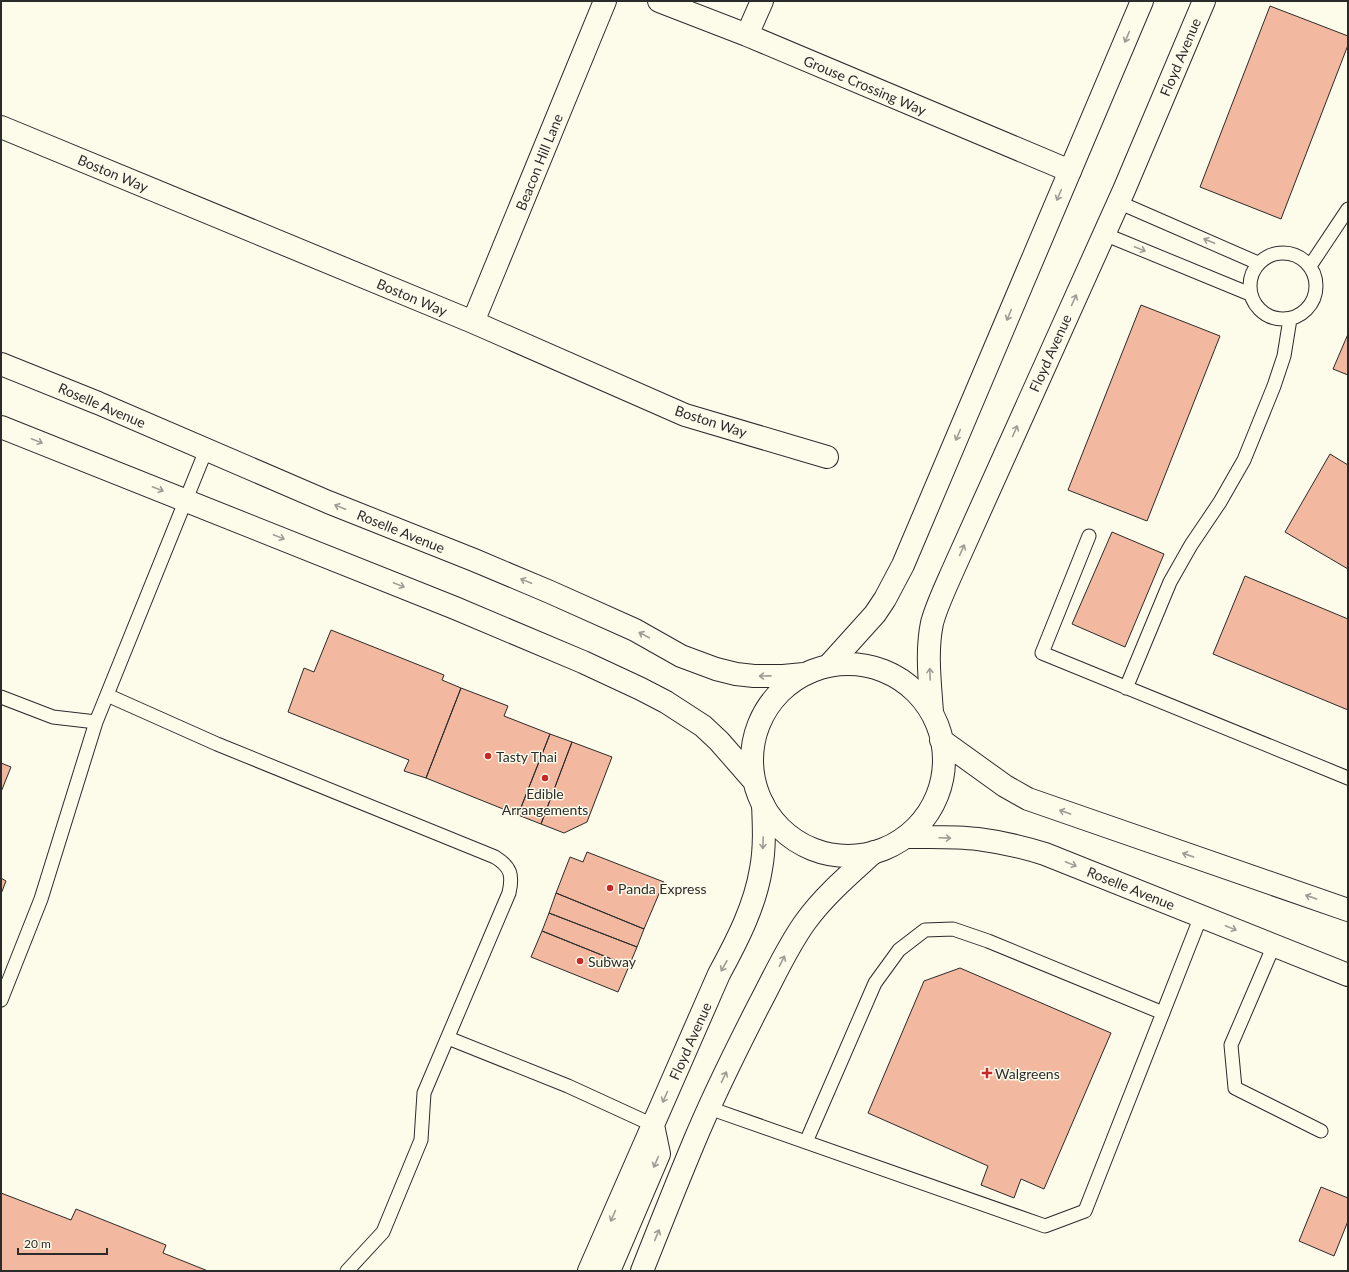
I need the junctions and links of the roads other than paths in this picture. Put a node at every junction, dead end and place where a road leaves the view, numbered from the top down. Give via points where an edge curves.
1 (605, 1) edge
2 (659, 1) edge
3 (762, 1) edge
4 (1142, 1) edge
5 (1204, 1) edge
6 (747, 35) junction
7 (1, 127) edge
8 (1070, 171) junction
9 (1118, 202) junction
10 (1348, 210) edge
11 (1104, 234) junction
12 (1258, 263) junction
13 (1310, 266) junction
14 (1250, 294) junction
15 (1290, 319) junction
16 (473, 322) junction
17 (1, 364) edge
18 (1, 427) edge
19 (206, 450) junction
20 (827, 457) dead end
21 (186, 500) junction
22 (1089, 536) dead end
23 (829, 665) junction
24 (804, 674) junction
25 (1126, 688) junction
26 (107, 695) junction
27 (1, 697) edge
28 (932, 712) junction
29 (96, 722) junction
30 (942, 740) junction
31 (1348, 778) edge
32 (754, 781) junction
33 (763, 804) junction
34 (906, 837) junction
35 (874, 852) junction
36 (1348, 910) edge
37 (1201, 916) junction
38 (1274, 945) junction
39 (1348, 974) edge
40 (1, 1000) edge
41 (1163, 1013) junction
42 (448, 1038) junction
43 (709, 1108) junction
44 (653, 1125) junction
45 (1321, 1131) dead end
46 (806, 1142) junction
47 (347, 1271) edge
48 (589, 1271) edge
49 (609, 1271) edge
50 (642, 1271) edge

1 - 16 street, Beacon Hill Lane
2 - 6 street, Grouse Crossing Way
3 - 6 street
4 -> 8 street
5 - 9 street, Floyd Avenue
6 - 8 street, Grouse Crossing Way
7 - 16 street, Boston Way
8 -> 23 street via 903,565 875,614
9 - 11 street, Floyd Avenue
12 -> 9 lane
10 - 13 lane
11 -> 14 lane
28 -> 11 street, Floyd Avenue via 929,656 933,621 957,561
12 - 13 lane via 1275,253 1288,253 1300,257
12 - 14 lane via 1251,282
13 - 15 lane via 1315,278 1316,291 1311,303 1302,313
14 - 15 lane via 1255,306 1265,315 1277,319
15 - 25 lane via 1277,379 1244,460 1170,582
16 - 20 street, Boston Way via 686,415
17 - 19 street, Roselle Avenue
18 -> 21 street
19 - 21 lane
24 -> 19 street, Roselle Avenue via 754,676 710,667 681,656 635,630 557,595
21 - 26 lane
21 -> 32 street via 455,608 641,689 703,726
22 - 25 lane via 1042,653
23 - 24 street
23 - 28 street via 867,665 883,670 911,687
24 - 32 street via 787,686 761,719 754,739
25 - 31 lane
26 - 29 lane
26 - 42 lane via 217,744 502,861 511,872 509,893
27 - 29 lane via 53,717
28 - 30 street
29 - 40 lane via 41,899
30 - 34 street via 943,772 938,792 919,824
36 -> 30 street via 1028,799 1005,786
32 - 33 street
33 - 35 street via 780,828 817,851 852,856
33 -> 44 street, Floyd Avenue via 763,850 756,890 740,934 719,974
34 - 35 street
34 -> 37 street, Roselle Avenue via 976,839 1025,848
43 -> 35 street via 756,1011 805,922 821,901
37 -> 38 street, Roselle Avenue
37 - 41 lane
38 - 39 street, Roselle Avenue
38 - 45 lane via 1231,1045 1235,1088
41 - 46 lane via 988,940 953,929 925,930 899,950 875,983
41 - 46 lane via 1085,1211 1045,1226
42 - 44 lane via 568,1086
42 - 47 lane via 424,1093 421,1140 383,1232
43 - 46 lane
50 -> 43 street
44 -> 48 street, Floyd Avenue
44 -> 49 street via 659,1154

